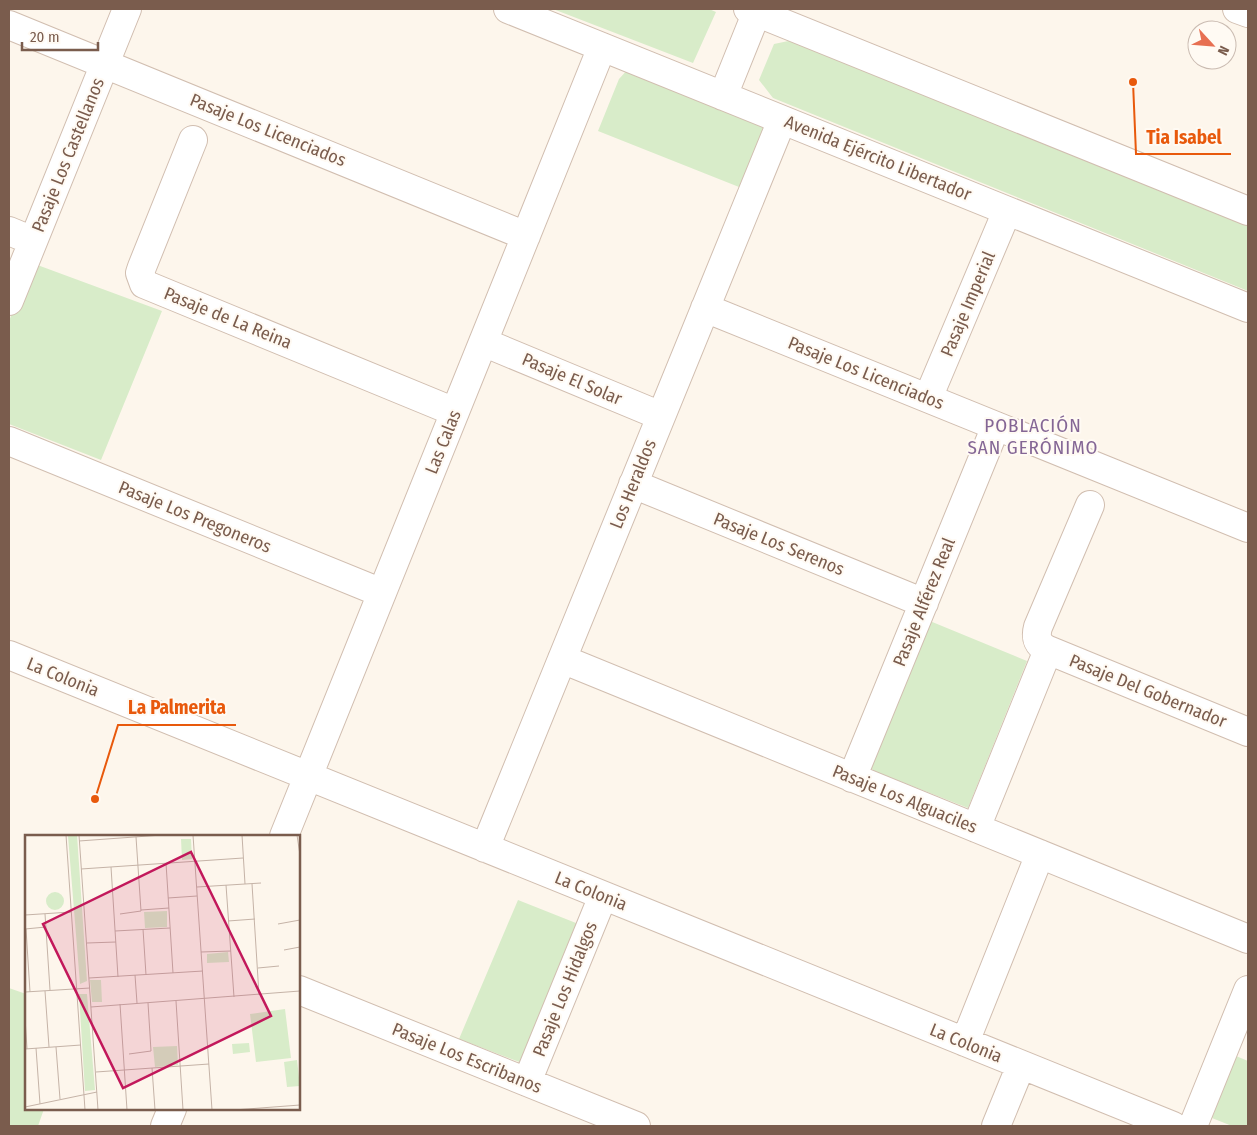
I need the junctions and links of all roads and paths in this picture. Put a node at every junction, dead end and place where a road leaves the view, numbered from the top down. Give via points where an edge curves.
1 (127, 9) edge
2 (508, 9) edge
3 (1237, 9) edge
4 (754, 10) edge
5 (1248, 13) edge
6 (9, 25) edge
7 (602, 47) junction
8 (104, 64) junction
9 (723, 96) junction
10 (782, 120) junction
11 (193, 140) dead end
12 (1007, 210) junction
13 (1248, 211) edge
14 (21, 236) edge
15 (526, 236) junction
16 (9, 301) edge
17 (705, 308) junction
18 (1248, 308) edge
19 (483, 342) junction
20 (928, 398) junction
21 (455, 412) junction
22 (661, 416) junction
23 (996, 426) junction
24 (9, 441) edge
25 (633, 484) junction
26 (1090, 505) dead end
27 (1248, 528) edge
28 (382, 593) junction
29 (924, 603) junction
30 (1048, 650) junction
31 (9, 655) edge
32 (562, 659) junction
33 (1248, 732) edge
34 (308, 776) junction
35 (852, 778) junction
36 (976, 828) junction
37 (284, 835) edge
38 (485, 848) junction
39 (1040, 854) junction
40 (603, 896) junction
41 (1248, 939) edge
42 (300, 990) edge
43 (1248, 990) edge
44 (965, 1042) junction
45 (1021, 1065) junction
46 (528, 1082) junction
47 (172, 1110) edge
48 (165, 1126) edge
49 (636, 1126) edge
50 (996, 1126) edge
51 (1173, 1126) edge
52 (1193, 1126) edge

1 - 8 street, Pasaje Los Castellanos
2 - 7 street, Avenida Ejército Libertador
3 - 5 street
4 - 9 street
4 - 13 street
6 - 8 street, Pasaje Los Licenciados
7 - 9 street, Avenida Ejército Libertador
7 - 15 street, Las Calas
8 - 14 street, Pasaje Los Castellanos
8 - 15 street, Pasaje Los Licenciados
9 - 10 street, Avenida Ejército Libertador
10 - 12 street, Avenida Ejército Libertador
10 - 17 street, Los Heraldos
11 - 21 street, Pasaje de La Reina via 142,267 140,273 144,284
12 - 18 street, Avenida Ejército Libertador
12 - 20 street, Pasaje Imperial
14 - 16 street, Pasaje Los Castellanos
15 - 19 street, Las Calas
17 - 20 street, Pasaje Los Licenciados
17 - 22 street, Los Heraldos
19 - 21 street, Las Calas
19 - 22 street, Pasaje El Solar
20 - 23 street, Pasaje Los Licenciados
21 - 28 street, Las Calas
22 - 25 street, Los Heraldos
23 - 27 street, Pasaje Los Licenciados
23 - 29 street, Pasaje Alférez Real
24 - 28 street, Pasaje Los Pregoneros
25 - 29 street, Pasaje Los Serenos
25 - 32 street, Los Heraldos
26 - 30 street, Pasaje Del Gobernador via 1038,627 1037,640
28 - 34 street, Las Calas
29 - 35 street, Pasaje Alférez Real
30 - 33 street, Pasaje Del Gobernador
30 - 36 street, Pasaje Del Gobernador
31 - 34 street, La Colonia
32 - 35 street, Pasaje Los Alguaciles
32 - 38 street, Los Heraldos
34 - 37 street, Las Calas
34 - 38 street, La Colonia
35 - 36 street, Pasaje Los Alguaciles
36 - 39 street, Pasaje Los Alguaciles
38 - 40 street, La Colonia
39 - 41 street, Pasaje Los Alguaciles
39 - 44 street
40 - 44 street, La Colonia
40 - 46 street, Pasaje Los Hidalgos
42 - 46 street, Pasaje Los Escribanos
43 - 52 street
44 - 45 street, La Colonia
45 - 50 street
45 - 51 street, La Colonia
46 - 49 street, Pasaje Los Escribanos
47 - 48 street

